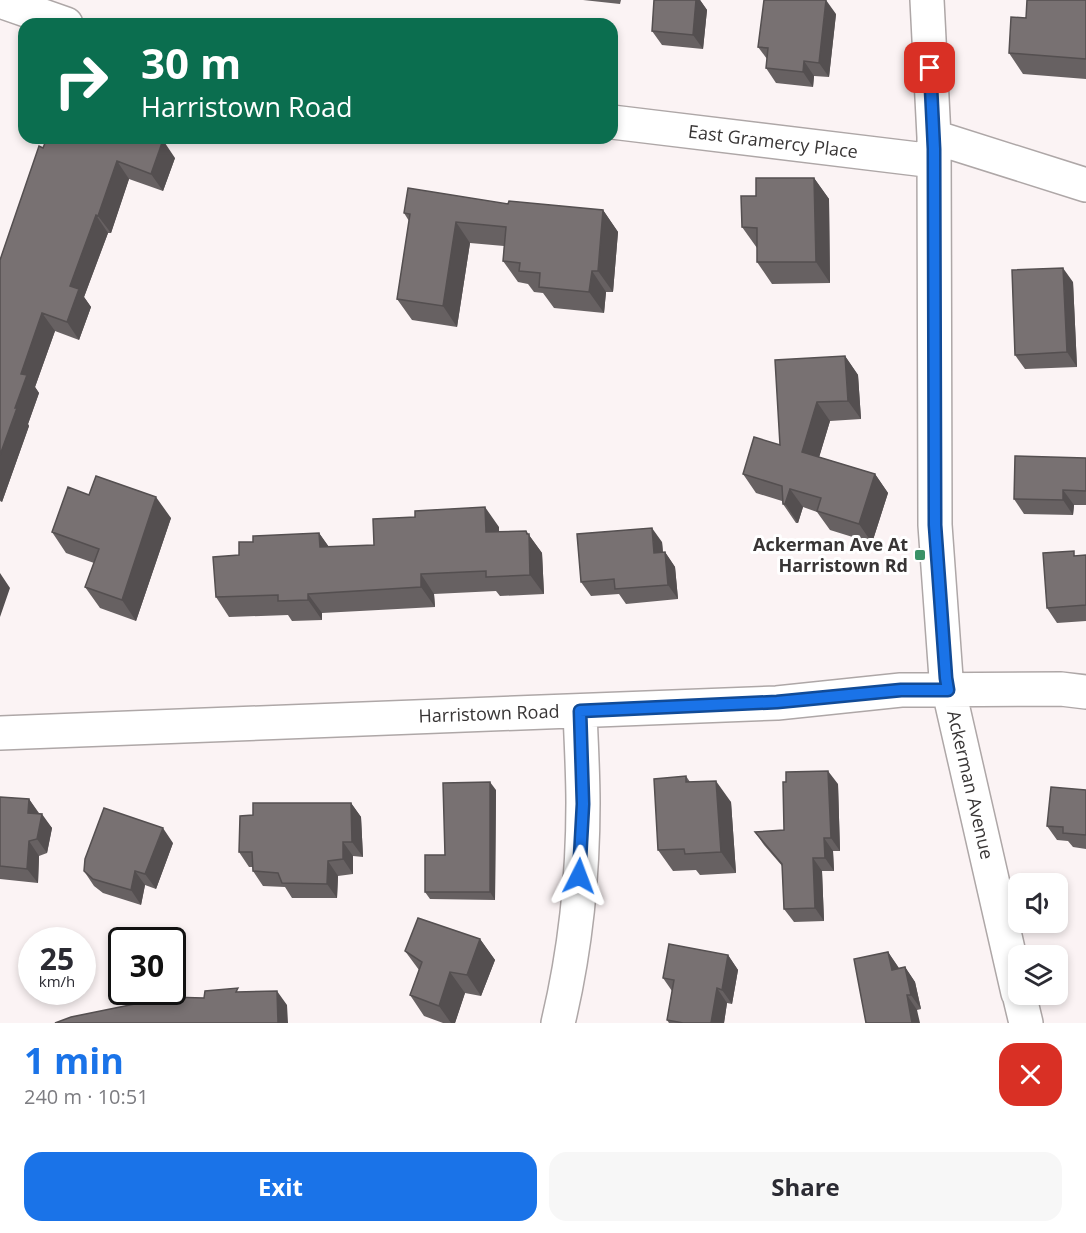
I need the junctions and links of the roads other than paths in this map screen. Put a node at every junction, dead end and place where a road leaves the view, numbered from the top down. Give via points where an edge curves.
1 (927, 0) edge
2 (0, 1) edge
3 (49, 18) edge
4 (618, 123) edge
5 (934, 149) junction
6 (1086, 185) edge
7 (948, 690) junction
8 (1086, 692) edge
9 (580, 711) junction
10 (0, 733) edge
11 (1008, 947) edge
12 (1022, 1005) edge
13 (558, 1023) edge
14 (1026, 1023) edge

1 - 5 street, Ackerman Avenue
2 - 3 street
4 - 5 street, East Gramercy Place
5 - 6 street, East Gramercy Place
5 - 7 street, Ackerman Avenue via 935,525
7 - 8 street, Harristown Road
7 - 9 street, Harristown Road
7 - 11 street, Ackerman Avenue
9 - 10 street, Harristown Road
9 - 13 street via 583,804 578,900
12 - 14 street, Ackerman Avenue

